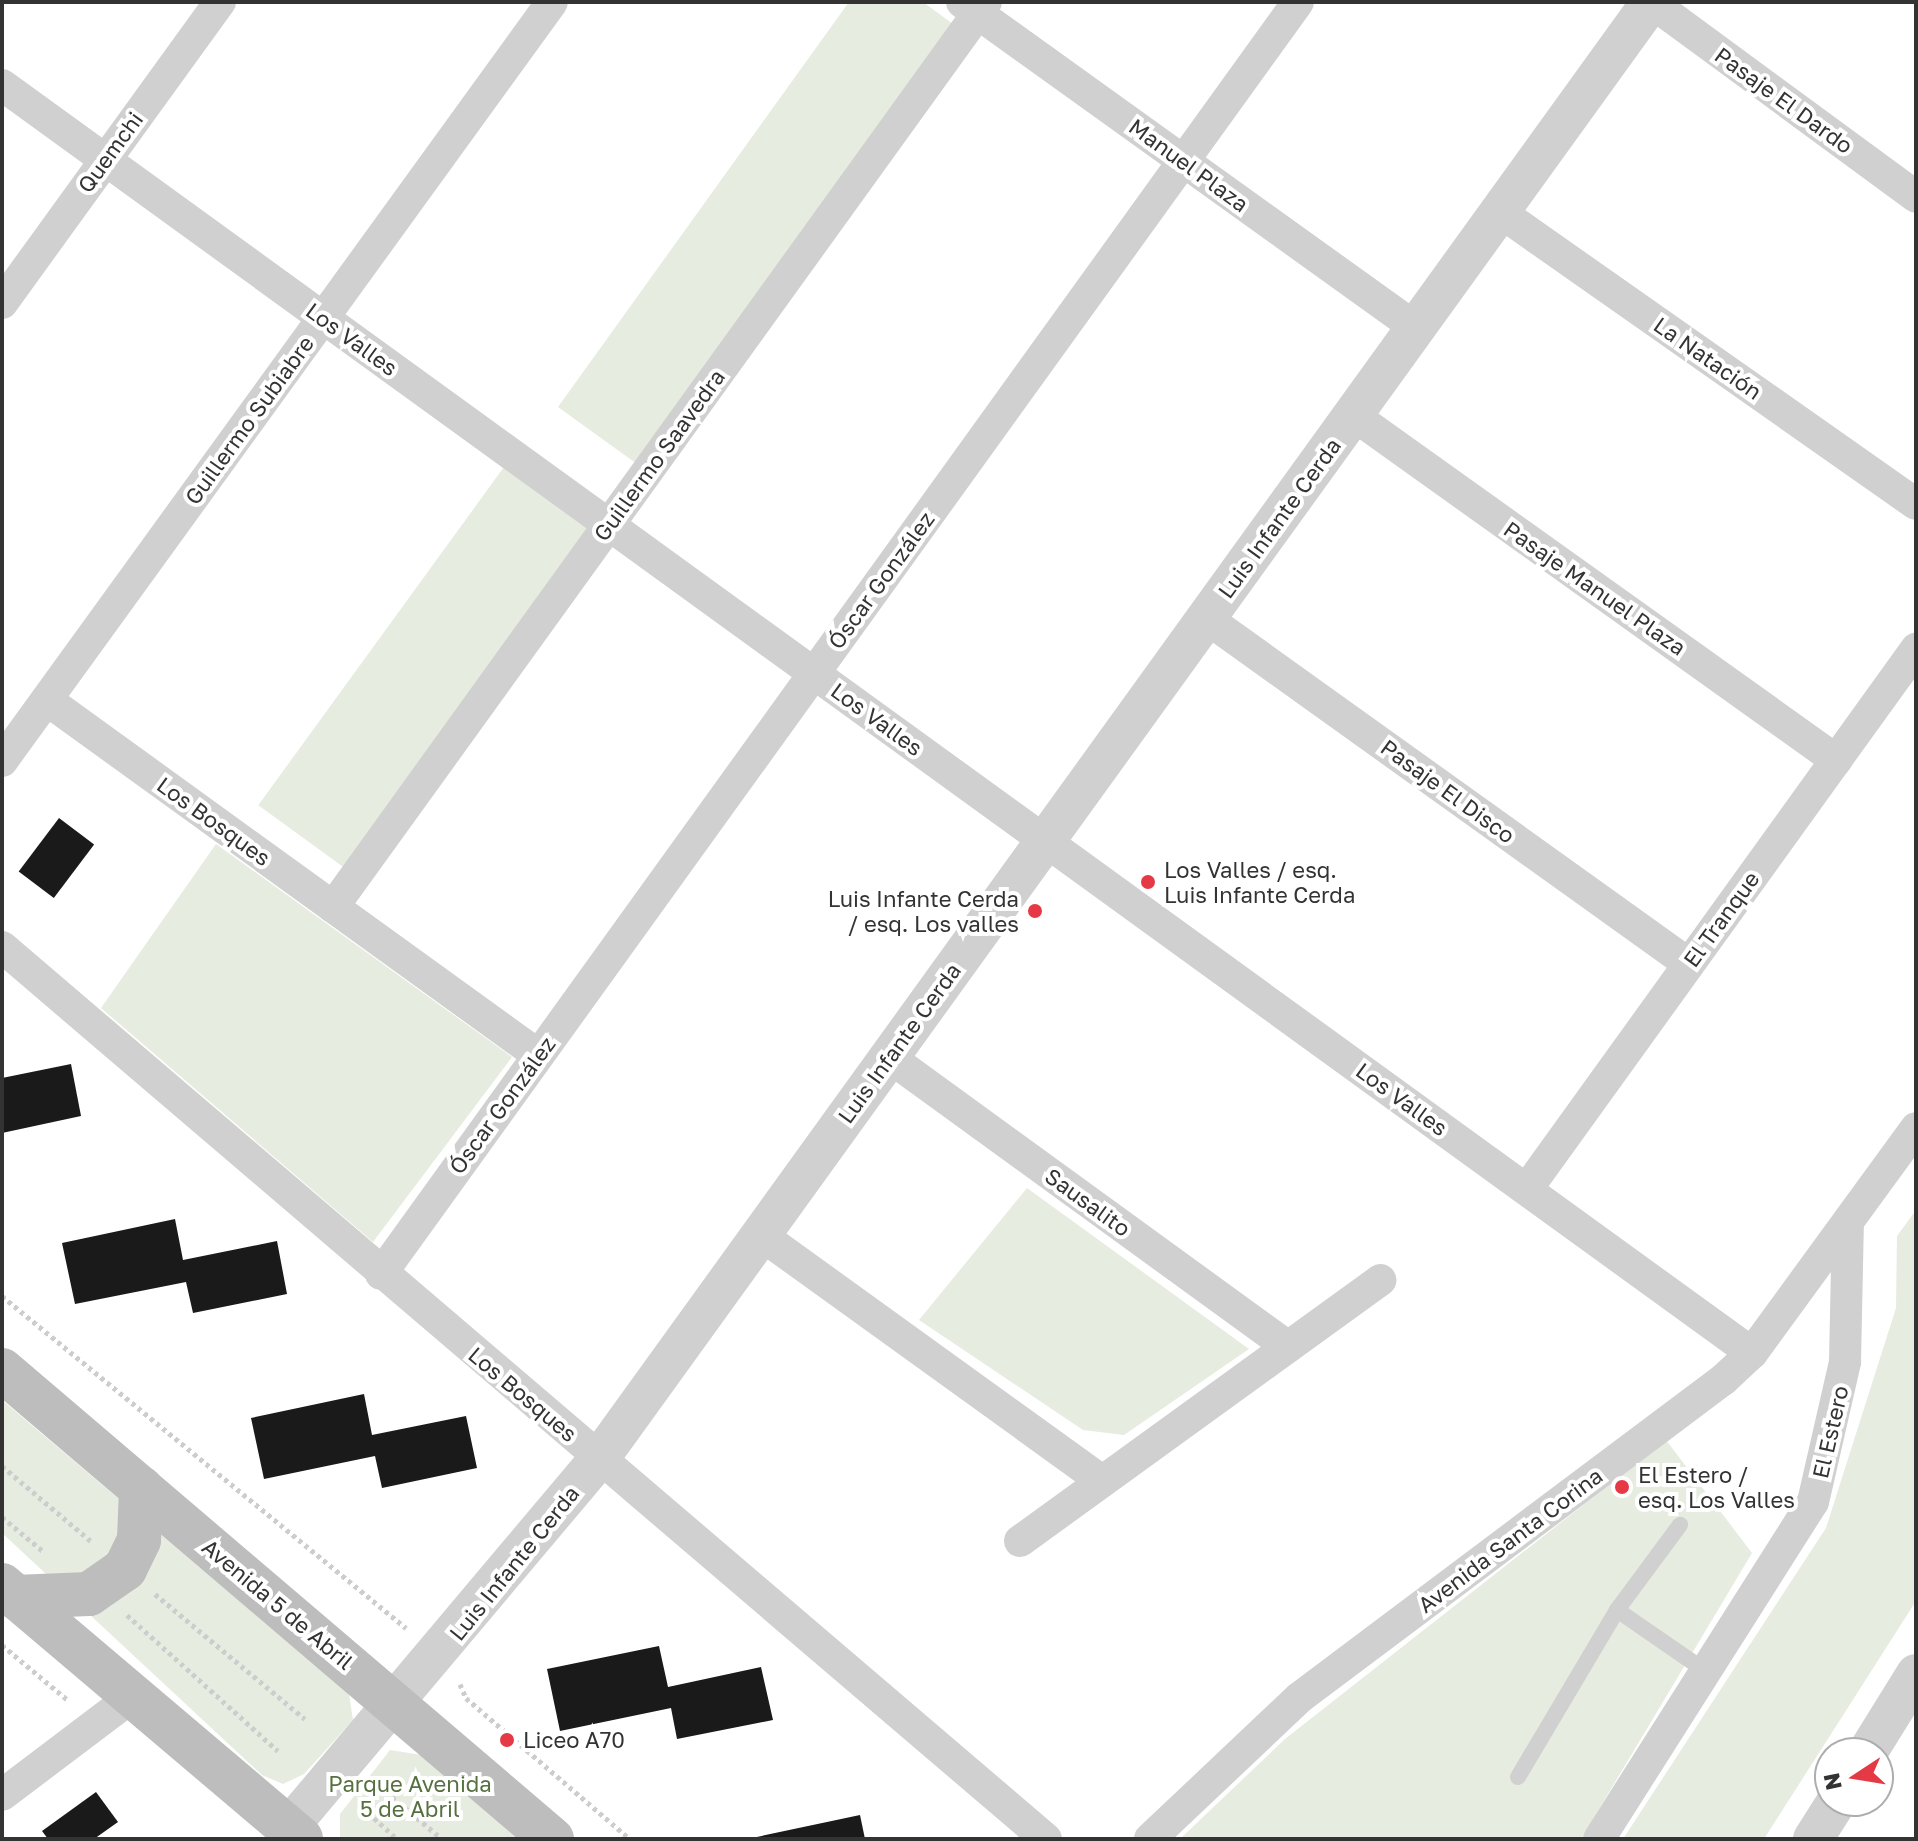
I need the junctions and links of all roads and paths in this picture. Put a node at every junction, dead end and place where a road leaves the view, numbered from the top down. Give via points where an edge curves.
1 (220, 2) edge
2 (552, 2) edge
3 (1298, 2) edge
4 (1651, 2) edge
5 (975, 6) edge
6 (2, 85) edge
7 (105, 159) junction
8 (1183, 161) junction
9 (1916, 197) edge
10 (1500, 212) junction
11 (2, 303) edge
12 (323, 318) junction
13 (1416, 328) junction
14 (1353, 415) junction
15 (1916, 504) edge
16 (609, 525) junction
17 (1206, 618) junction
18 (1910, 671) edge
19 (814, 673) junction
20 (47, 700) junction
21 (1836, 760) junction
22 (2, 761) edge
23 (1045, 841) junction
24 (333, 907) junction
25 (2, 947) edge
26 (1689, 964) junction
27 (538, 1055) junction
28 (889, 1057) junction
29 (1916, 1128) edge
30 (1527, 1189) junction
31 (1848, 1222) junction
32 (761, 1235) junction
33 (381, 1274) junction
34 (1380, 1280) dead end
35 (2, 1296) edge
36 (1288, 1347) junction
37 (1752, 1353) junction
38 (2, 1370) edge
39 (599, 1459) junction
40 (1102, 1481) junction
41 (141, 1488) junction
42 (2, 1517) edge
43 (1680, 1525) dead end
44 (1020, 1541) dead end
45 (57, 1563) dead end
46 (125, 1569) junction
47 (9, 1591) edge
48 (1617, 1610) junction
49 (444, 1649) junction
50 (1707, 1672) junction
51 (1914, 1682) edge
52 (134, 1695) junction
53 (398, 1704) junction
54 (1878, 1737) edge
55 (278, 1751) dead end
56 (1518, 1777) dead end
57 (2, 1795) edge
58 (392, 1797) dead end
59 (1827, 1817) edge
60 (374, 1818) dead end
61 (295, 1834) edge
62 (397, 1839) edge
63 (442, 1839) edge
64 (552, 1839) edge
65 (630, 1839) edge
66 (1046, 1839) edge
67 (1150, 1839) edge
68 (1599, 1839) edge
69 (1813, 1839) edge

1 - 7 street, Quemchi
2 - 12 street, Guillermo Subiabre
3 - 8 street, Óscar González
4 - 9 street, Pasaje El Dardo
4 - 10 street, Luis Infante Cerda
5 - 8 street, Manuel Plaza
5 - 16 street, Guillermo Saavedra
6 - 7 street, Los Valles
7 - 11 street, Quemchi
7 - 12 street, Los Valles
8 - 13 street, Manuel Plaza
8 - 19 street, Óscar González
10 - 13 street, Luis Infante Cerda
10 - 15 street, La Natación
12 - 16 street, Los Valles
12 - 20 street, Guillermo Subiabre
13 - 14 street, Luis Infante Cerda
14 - 17 street, Luis Infante Cerda
14 - 21 street, Pasaje Manuel Plaza
16 - 19 street, Los Valles
16 - 24 street, Guillermo Saavedra
17 - 23 street, Luis Infante Cerda
17 - 26 street, Pasaje El Disco
18 - 21 street, El Tranque
19 - 23 street, Los Valles
19 - 27 street, Óscar González
20 - 22 street, Guillermo Subiabre
20 - 24 street, Los Bosques
21 - 26 street, El Tranque
23 - 28 street, Luis Infante Cerda
23 - 30 street, Los Valles
24 - 27 street, Los Bosques
25 - 33 street, Los Bosques
26 - 30 street, El Tranque
27 - 33 street, Óscar González
28 - 32 street, Luis Infante Cerda
28 - 36 street, Sausalito
29 - 31 street
30 - 37 street, Los Valles
31 - 37 street, Avenida Santa Corina
31 - 50 street, El Estero via 1845,1362 1813,1502
32 - 39 street, Luis Infante Cerda
32 - 40 street
33 - 39 street, Los Bosques
34 - 36 street
35 - 49 path via 388,1619
36 - 40 street
37 - 67 street, Avenida Santa Corina via 1299,1698
38 - 41 main road, Avenida 5 de Abril
39 - 49 street, Luis Infante Cerda
39 - 66 street, Los Bosques
40 - 44 street
41 - 46 main road via 139,1540
41 - 53 main road, Avenida 5 de Abril
42 - 45 path
43 - 48 lane
46 - 47 main road via 89,1594
46 - 55 path via 127,1616
47 - 52 main road
48 - 50 lane
48 - 56 lane
49 - 53 street, Luis Infante Cerda
49 - 65 path via 466,1698
50 - 68 street, El Estero
51 - 54 street
52 - 57 street
52 - 61 main road
53 - 61 street, Luis Infante Cerda
53 - 64 main road, Avenida 5 de Abril
58 - 63 path
59 - 69 street
60 - 62 path

